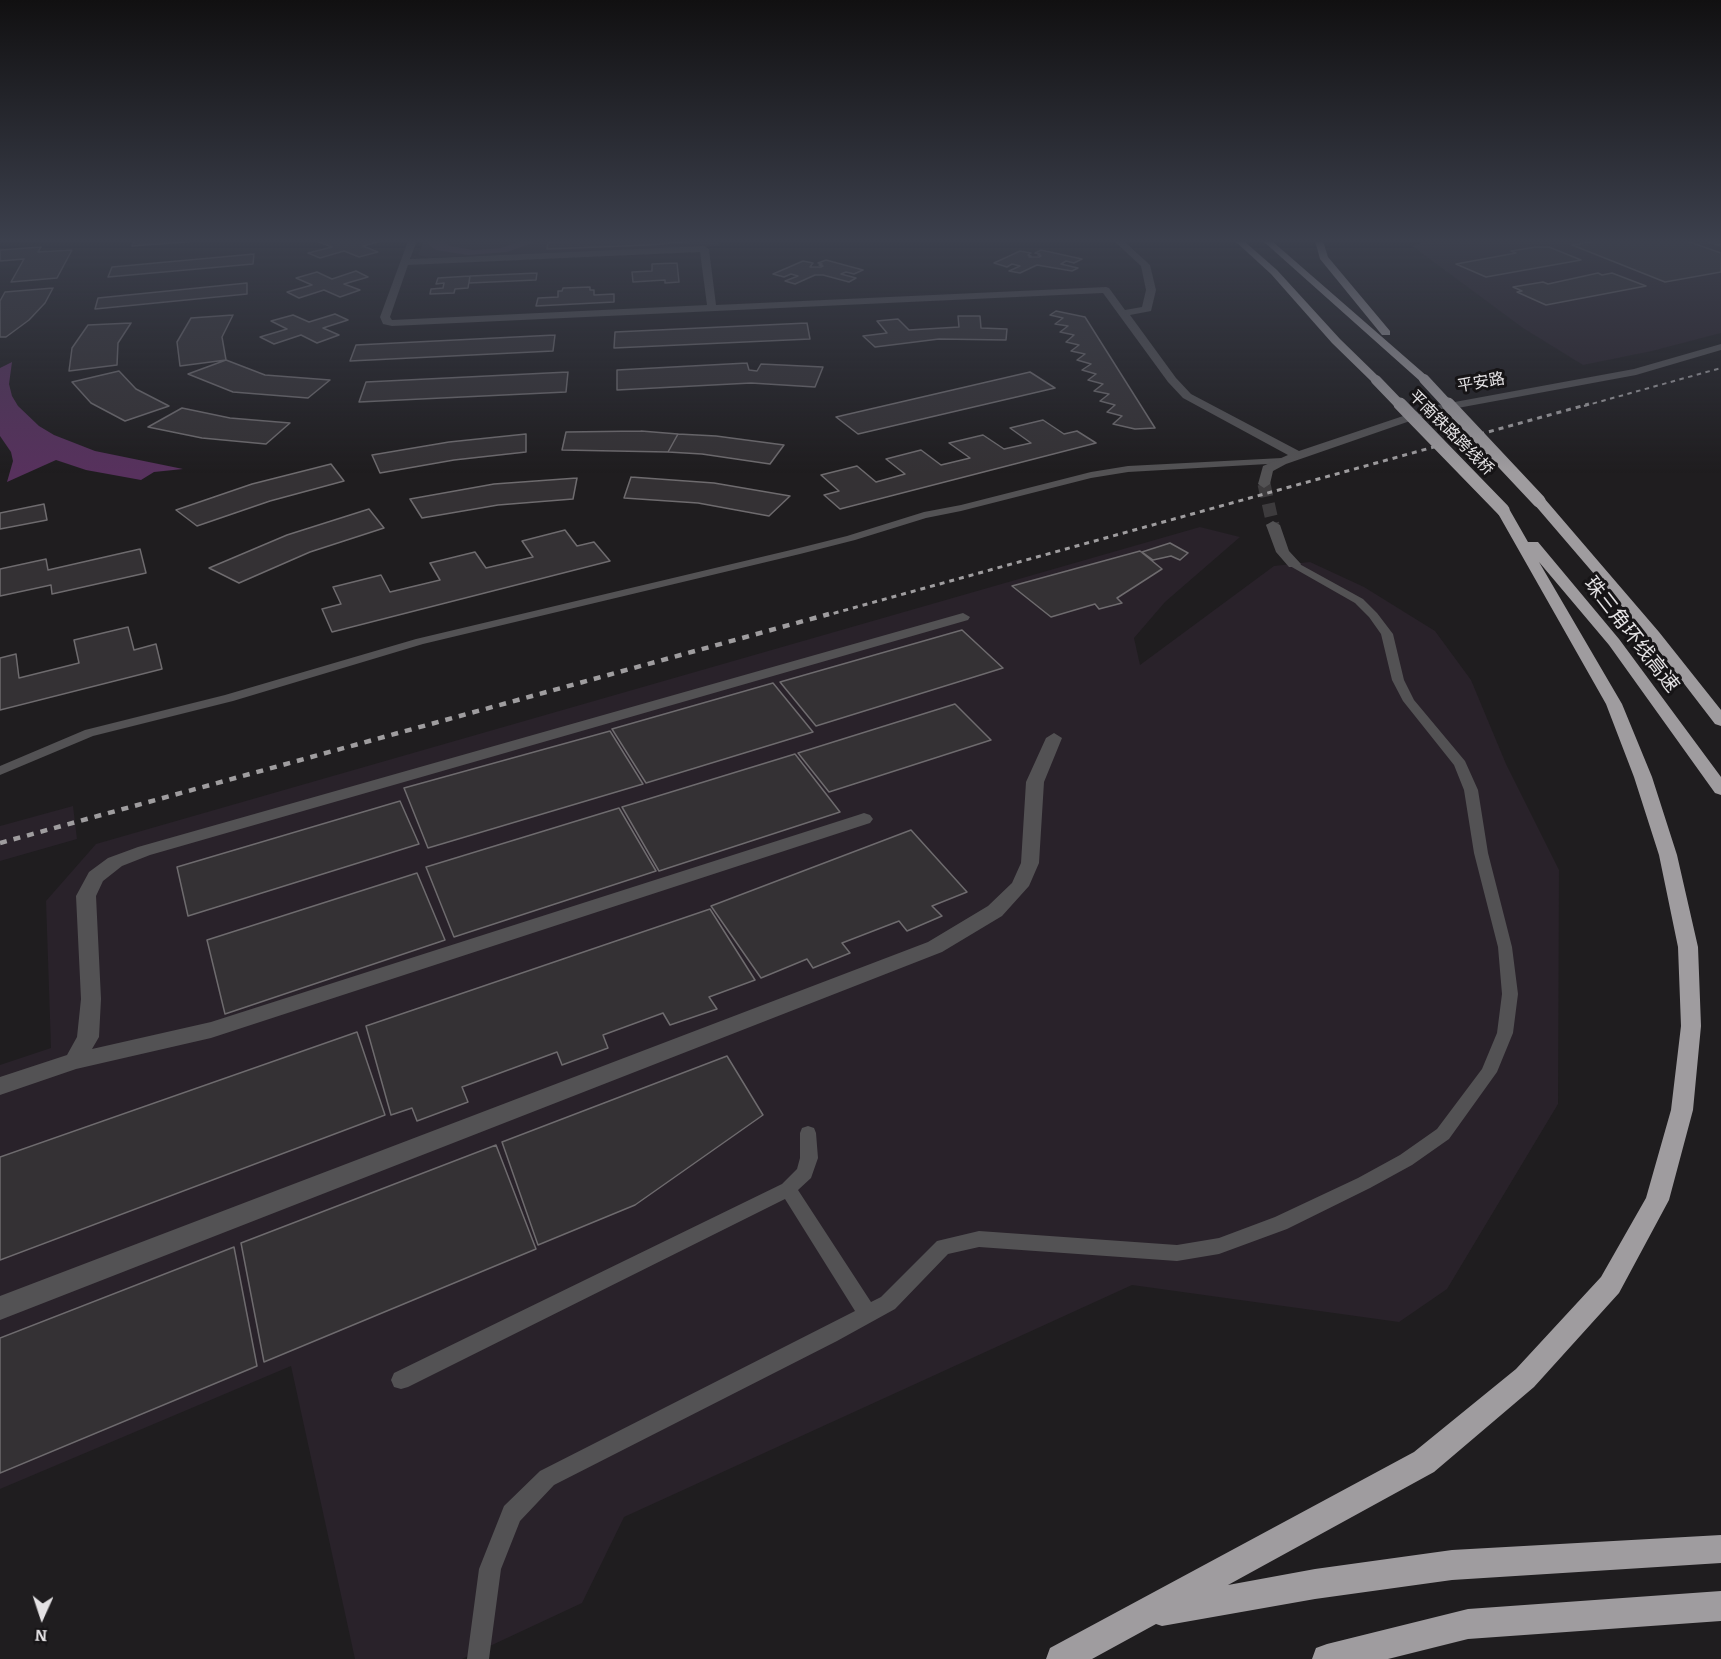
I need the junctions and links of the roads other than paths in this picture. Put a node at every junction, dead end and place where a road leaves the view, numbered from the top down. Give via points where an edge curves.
1 (386, 318) edge
2 (497, 318) edge
3 (1128, 318) edge
4 (1311, 318) edge
5 (1316, 318) edge
6 (1356, 318) edge
7 (1374, 318) edge
8 (1336, 341) junction
9 (1721, 347) edge
10 (1424, 378) junction
11 (1297, 455) junction
12 (1282, 461) junction
13 (1264, 484) dead end
14 (1539, 501) joint
15 (1503, 510) junction
16 (1273, 525) tunnel mouth
17 (1294, 564) joint
18 (963, 617) dead end
19 (1721, 721) edge
20 (1054, 738) dead end
21 (0, 771) edge
22 (1721, 789) edge
23 (864, 819) dead end
24 (75, 1061) junction
25 (0, 1086) edge
26 (808, 1134) dead end
27 (788, 1189) junction
28 (0, 1308) edge
29 (868, 1314) junction
30 (401, 1380) dead end
31 (1721, 1549) edge
32 (1721, 1606) edge
33 (1149, 1613) junction
34 (478, 1659) edge
35 (1061, 1659) edge
36 (1327, 1659) edge

1 - 2 street via 392,323
3 - 11 street via 1187,396
4 - 8 highway
5 - 8 highway
6 - 10 highway
7 - 10 highway
8 - 15 highway, 平南铁路跨线桥, bridge
9 - 11 street, 平安路 via 1636,372 1433,409
10 - 14 highway, 平南铁路跨线桥, bridge
11 - 12 street, 平安路
12 - 13 street, 平安路 via 1267,470
12 - 21 lane via 1128,469 924,515 796,552 420,641 229,698 89,733
14 - 19 highway, 珠三角环线高速 via 1654,635
15 - 22 highway, 珠三角环线高速 via 1614,642
15 - 33 highway via 1614,704 1643,777 1670,866 1688,947 1691,1026 1682,1110 1657,1200 1610,1285 1525,1378 1424,1462
16 - 17 street via 1282,552
17 - 29 lane via 1359,601 1374,615 1387,634 1398,680 1408,701 1460,764 1471,790 1481,853 1505,947 1510,994 1505,1033 1489,1072 1443,1134 1406,1160 1281,1223 1219,1246 1177,1253 979,1239 944,1247 888,1303
18 - 24 street via 116,862 96,877 86,896 91,999 88,1037
20 - 28 street via 1035,782 1030,863 1020,885 995,911 935,946
23 - 24 street via 211,1030
24 - 25 street
26 - 27 lane via 810,1158 805,1173
27 - 29 lane
27 - 30 lane
29 - 34 lane via 547,1478 512,1514 490,1569
31 - 33 highway via 1452,1565
32 - 36 highway via 1468,1624
33 - 35 highway

